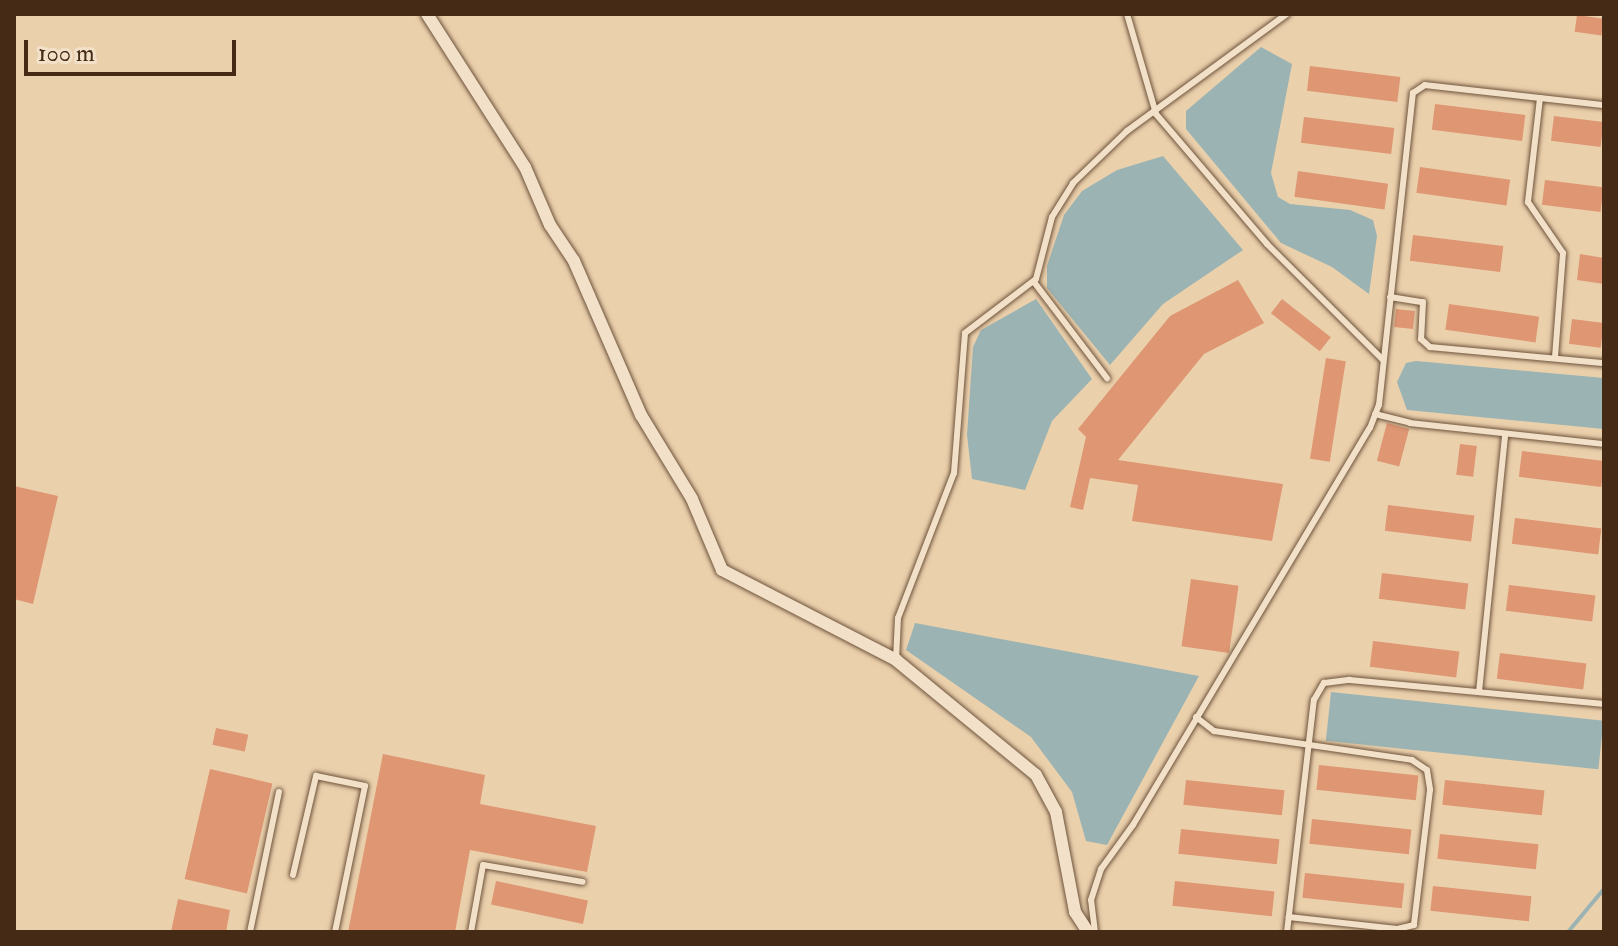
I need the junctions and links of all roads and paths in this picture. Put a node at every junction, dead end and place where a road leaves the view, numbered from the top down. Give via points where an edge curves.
1 (427, 14) edge
2 (1127, 14) edge
3 (1287, 14) edge
4 (1540, 98) junction
5 (1604, 105) edge
6 (1156, 114) junction
7 (1034, 282) junction
8 (1390, 297) junction
9 (1555, 358) junction
10 (1383, 360) junction
11 (1604, 363) edge
12 (1107, 378) dead end
13 (1375, 414) junction
14 (1505, 434) junction
15 (1604, 444) edge
16 (896, 660) junction
17 (1479, 692) junction
18 (1604, 704) edge
19 (1196, 717) junction
20 (1309, 746) junction
21 (279, 792) dead end
22 (293, 875) dead end
23 (583, 882) dead end
24 (1289, 917) junction
25 (250, 932) edge
26 (335, 932) edge
27 (471, 932) edge
28 (1088, 932) edge
29 (1095, 932) edge
30 (1287, 932) edge

1 - 16 street via 529,176 550,225 574,261 641,415 692,499 722,570
2 - 6 lane
3 - 6 lane
4 - 5 lane
4 - 8 lane via 1425,85 1413,93
4 - 9 lane via 1528,202 1563,253
6 - 7 lane via 1127,131 1059,201
6 - 10 lane via 1267,244
7 - 12 lane
7 - 16 lane via 979,318 963,338 954,473 898,618
8 - 9 lane via 1423,302 1421,339 1430,347
8 - 10 lane
9 - 11 lane
10 - 13 lane
13 - 14 lane
13 - 19 lane
14 - 15 lane
14 - 17 lane
16 - 28 street via 1036,775 1056,812 1075,912
17 - 18 lane
17 - 20 lane via 1331,681 1314,700
19 - 20 lane via 1214,731
19 - 29 lane via 1101,869 1091,900
20 - 24 lane
20 - 24 lane via 1412,760 1427,770 1430,790 1418,916 1412,927 1397,929
21 - 25 lane
22 - 26 lane via 316,776 365,786
23 - 27 lane via 483,865
24 - 30 lane

